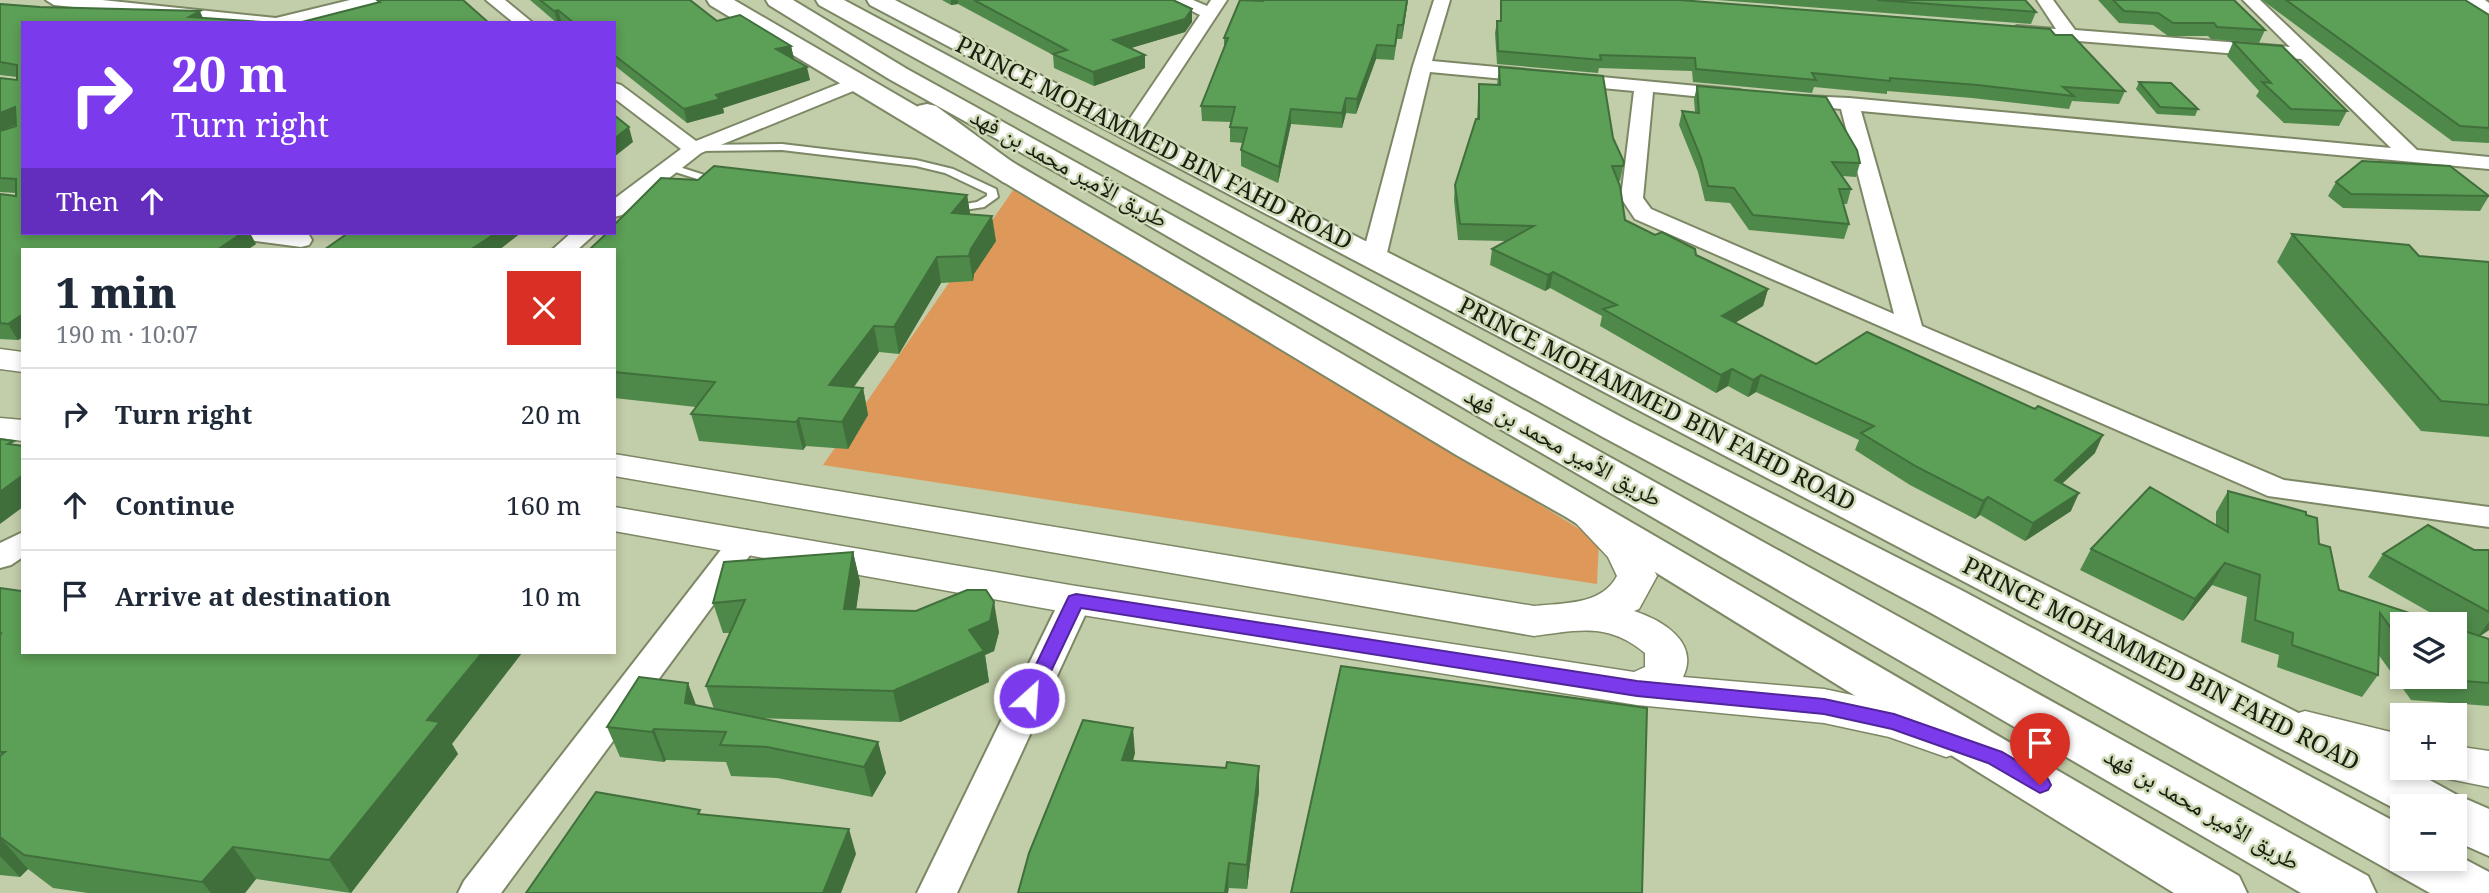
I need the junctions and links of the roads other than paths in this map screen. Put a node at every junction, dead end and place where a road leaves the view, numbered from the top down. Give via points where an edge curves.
1 (54, 0) edge
2 (370, 0) edge
3 (494, 0) edge
4 (718, 0) edge
5 (777, 0) edge
6 (827, 0) edge
7 (841, 0) edge
8 (878, 0) edge
9 (1178, 0) edge
10 (1442, 0) edge
11 (2045, 0) edge
12 (2251, 0) edge
13 (2474, 0) edge
14 (123, 3) edge
15 (1215, 7) edge
16 (2489, 11) edge
17 (261, 21) edge
18 (284, 21) edge
19 (522, 21) edge
20 (2001, 30) edge
21 (2069, 35) junction
22 (2304, 54) junction
23 (1422, 66) junction
24 (1010, 70) junction
25 (856, 83) junction
26 (1644, 86) junction
27 (616, 90) edge
28 (1849, 104) junction
29 (1130, 133) junction
30 (694, 149) junction
31 (2410, 155) junction
32 (2489, 163) edge
33 (670, 167) junction
34 (1013, 176) junction
35 (731, 185) edge
36 (616, 208) edge
37 (933, 208) edge
38 (261, 235) edge
39 (582, 235) edge
40 (299, 241) edge
41 (566, 248) edge
42 (1374, 257) junction
43 (1911, 330) junction
44 (0, 359) edge
45 (21, 362) edge
46 (0, 428) edge
47 (21, 431) edge
48 (616, 465) edge
49 (1580, 508) junction
50 (2489, 517) edge
51 (616, 519) edge
52 (745, 540) junction
53 (21, 543) edge
54 (0, 558) edge
55 (1076, 600) junction
56 (1592, 614) junction
57 (1637, 689) junction
58 (2266, 718) junction
59 (2390, 750) edge
60 (1995, 757) junction
61 (2467, 766) edge
62 (2489, 769) edge
63 (2412, 794) edge
64 (2467, 822) edge
65 (2489, 834) edge
66 (2390, 845) edge
67 (2439, 871) edge
68 (478, 893) edge
69 (937, 893) edge
70 (2220, 893) edge
71 (2348, 893) edge
72 (2478, 893) edge

1 - 14 street
2 - 18 street
3 - 19 street
4 - 25 main road
5 - 34 main road
5 - 71 main road, طريق الأمير محمد بن فهد via 898,74
6 - 66 main road, طريق الأمير محمد بن فهد
7 - 24 main road
8 - 24 main road, PRINCE MOHAMMED BIN FAHD ROAD
9 - 15 street
10 - 23 street
11 - 21 street
12 - 22 street
13 - 16 street
14 - 17 street
15 - 29 street
20 - 21 street
21 - 22 street
22 - 31 street
23 - 26 street
23 - 42 street
24 - 29 main road, PRINCE MOHAMMED BIN FAHD ROAD
25 - 30 street
25 - 34 main road
26 - 28 street
26 - 43 street via 1632,198 1643,214
27 - 30 street
28 - 31 street
28 - 43 street
29 - 42 main road, PRINCE MOHAMMED BIN FAHD ROAD
30 - 33 street
30 - 37 lane via 782,147 916,163 949,171 992,191 993,197 979,205
31 - 32 street
33 - 35 lane
33 - 36 street
34 - 49 main road
38 - 40 street
39 - 41 street
42 - 58 main road, PRINCE MOHAMMED BIN FAHD ROAD
43 - 50 street via 2278,489
44 - 45 street
46 - 47 street
48 - 56 street via 1534,621
49 - 56 street via 1624,550 1637,576 1625,599
49 - 60 main road
51 - 52 street
52 - 55 street
52 - 68 street
53 - 54 street
55 - 57 street
55 - 69 street
56 - 57 street via 1650,634 1664,648 1668,662 1661,678
57 - 60 street via 1824,706 1894,721
58 - 59 street
58 - 63 main road, PRINCE MOHAMMED BIN FAHD ROAD
60 - 70 main road
61 - 62 street
64 - 65 main road
67 - 72 main road

